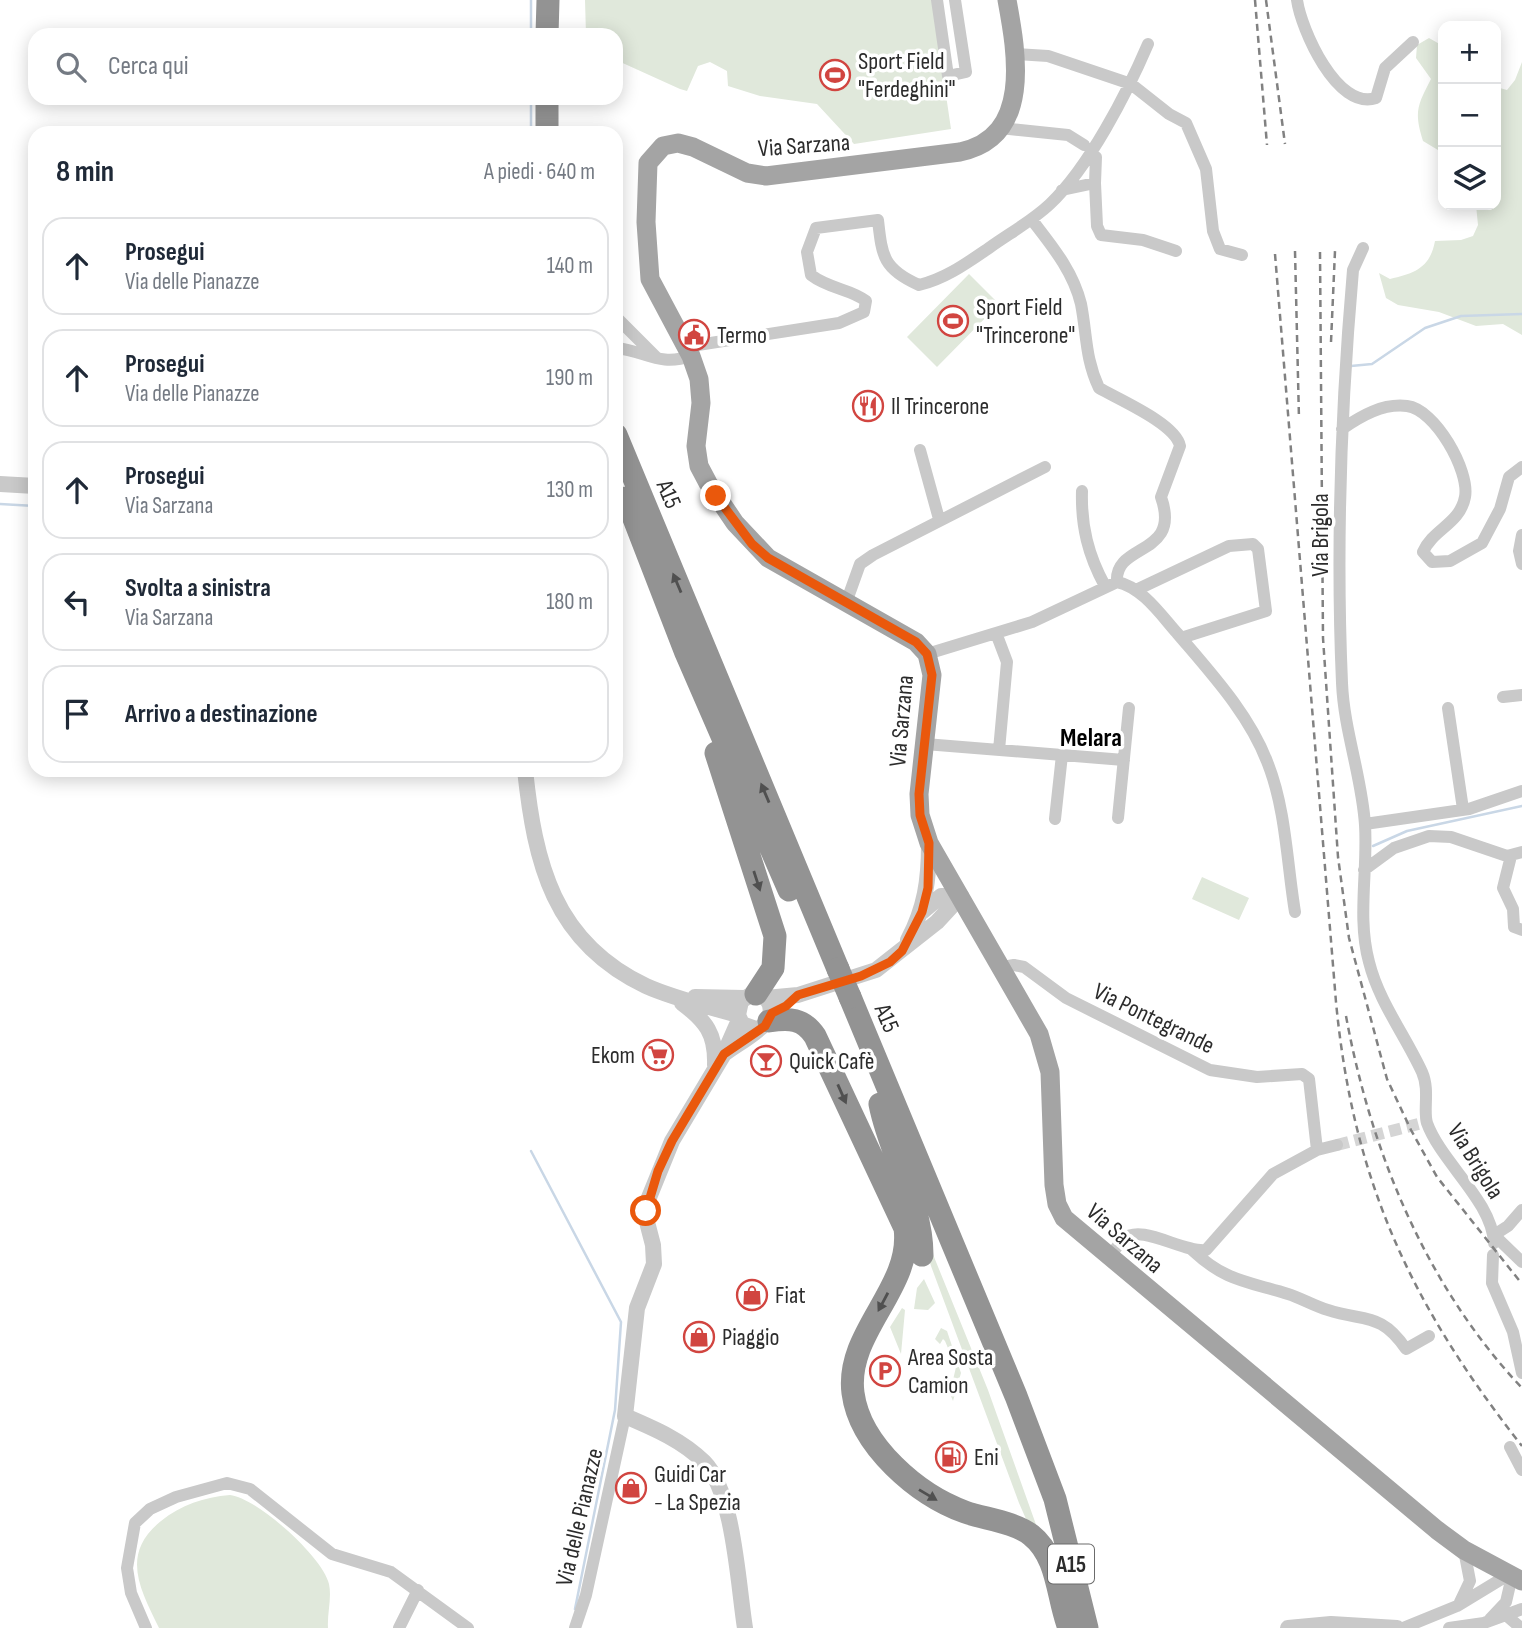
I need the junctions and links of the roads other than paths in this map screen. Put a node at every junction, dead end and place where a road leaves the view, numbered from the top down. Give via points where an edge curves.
1 (548, 0) edge
2 (555, 0) edge
3 (562, 0) edge
4 (937, 0) edge
5 (956, 0) edge
6 (1007, 0) edge
7 (1297, 0) edge
8 (547, 28) edge
9 (555, 28) edge
10 (562, 28) edge
11 (1413, 41) dead end
12 (1148, 44) dead end
13 (1014, 54) junction
14 (1131, 84) junction
15 (547, 105) edge
16 (554, 105) edge
17 (562, 105) edge
18 (547, 126) edge
19 (553, 126) edge
20 (562, 126) edge
21 (1000, 128) junction
22 (1084, 145) dead end
23 (1096, 157) dead end
24 (1095, 183) junction
25 (1062, 190) junction
26 (1032, 220) junction
27 (1363, 248) dead end
28 (1177, 251) dead end
29 (1242, 255) dead end
30 (623, 324) edge
31 (623, 349) edge
32 (688, 351) junction
33 (659, 360) junction
34 (1342, 429) junction
35 (920, 450) dead end
36 (623, 452) edge
37 (1045, 467) dead end
38 (1522, 467) edge
39 (0, 484) edge
40 (28, 485) edge
41 (623, 491) edge
42 (1082, 491) dead end
43 (939, 519) junction
44 (1522, 535) edge
45 (1522, 564) edge
46 (1111, 584) junction
47 (1136, 590) junction
48 (846, 603) junction
49 (996, 633) junction
50 (1181, 638) junction
51 (686, 653) junction
52 (927, 654) junction
53 (1522, 695) edge
54 (1503, 697) dead end
55 (1129, 708) dead end
56 (1447, 708) dead end
57 (925, 744) junction
58 (999, 750) junction
59 (1062, 755) junction
60 (1124, 760) junction
61 (526, 777) edge
62 (1522, 791) edge
63 (1463, 809) junction
64 (1118, 818) dead end
65 (1055, 819) dead end
66 (1365, 824) junction
67 (929, 843) junction
68 (1522, 852) edge
69 (1507, 856) junction
70 (1364, 870) junction
71 (961, 896) junction
72 (922, 912) junction
73 (1295, 912) dead end
74 (937, 922) junction
75 (982, 930) junction
76 (1522, 930) edge
77 (902, 951) junction
78 (1003, 967) junction
79 (832, 971) junction
80 (675, 997) junction
81 (843, 999) junction
82 (761, 1009) junction
83 (738, 1018) junction
84 (720, 1061) junction
85 (880, 1104) junction
86 (1338, 1145) tunnel mouth
87 (1317, 1150) junction
88 (1522, 1210) edge
89 (1494, 1244) junction
90 (1192, 1250) junction
91 (922, 1255) dead end
92 (1110, 1257) junction
93 (1522, 1262) edge
94 (1429, 1336) dead end
95 (1522, 1373) edge
96 (625, 1416) junction
97 (1510, 1447) dead end
98 (1522, 1471) edge
99 (1048, 1502) junction
100 (1464, 1550) junction
101 (1514, 1577) edge
102 (418, 1590) junction
103 (1457, 1606) junction
104 (1522, 1609) edge
105 (1507, 1616) junction
106 (1484, 1623) junction
107 (146, 1628) edge
108 (399, 1628) edge
109 (468, 1628) edge
110 (575, 1628) edge
111 (744, 1628) edge
112 (1070, 1628) edge
113 (1087, 1628) edge
114 (1288, 1628) edge
115 (1397, 1628) edge
116 (1403, 1628) edge
117 (1449, 1628) edge
118 (1521, 1628) edge

1 - 8 highway
2 - 9 street
3 - 10 highway
4 - 5 street via 948,76 966,72
6 - 13 main road, Via Sarzana
7 - 11 street via 1307,36 1324,66 1360,99 1376,98 1385,68
12 - 14 street
13 - 14 street via 1048,56
13 - 21 main road, Via Sarzana via 1017,88 1012,109
14 - 25 street
14 - 29 street via 1186,123 1206,169 1213,231 1220,249
15 - 18 highway
16 - 19 street
17 - 20 highway
21 - 22 street via 1068,135
21 - 32 main road, Via Sarzana via 970,150 781,176 747,173 693,147 663,146 648,163 647,256 659,301
23 - 24 street
24 - 25 street
24 - 28 street via 1101,235 1143,240
25 - 26 street
26 - 32 street via 938,281 919,285 890,268 882,254 878,220 816,228 807,252 811,275 827,287 858,295 866,301 864,312 839,323
26 - 46 street via 1071,275 1085,347 1099,388 1179,438 1161,497 1167,514 1161,535 1121,563
27 - 34 street, Via Brigola via 1353,270
30 - 33 street
31 - 33 street
32 - 33 street via 670,362
32 - 48 main road, Via Sarzana via 699,379 699,466 716,496 768,558
34 - 38 street via 1362,415 1410,406 1424,413 1451,447 1463,471 1466,493 1454,521 1426,544 1423,552 1432,562 1450,561 1482,543 1500,509 1509,477
34 - 66 street, Via Brigola via 1342,686
35 - 43 street
79 -> 36 highway, A15
37 - 43 street
39 - 40 street
41 - 51 highway, A15
42 - 46 street via 1081,520 1092,563
43 - 48 street via 860,564
44 - 45 street
46 - 47 street via 1128,584
46 - 49 street via 1061,610
47 - 50 street
47 - 50 street via 1228,546 1253,544 1258,549 1266,611
48 - 52 main road, Via Sarzana via 916,642
49 - 52 street
49 - 58 street via 1007,662
50 - 73 street via 1245,719 1268,764
51 - 79 highway, A15
51 -> 82 highway via 775,936 773,968
52 - 57 main road, Via Sarzana via 932,675
53 - 54 street
55 - 60 street
56 - 63 street
57 - 58 street
57 - 67 main road, Via Sarzana via 919,805
58 - 59 street
59 - 60 street
59 - 65 street
60 - 64 street
61 - 80 street via 535,850 565,916 615,967
62 - 63 street
63 - 66 street
66 - 70 street, Via Brigola
67 - 71 main road, Via Sarzana
67 - 72 street, Via delle Pianazze via 928,888
68 - 69 street
69 - 70 street via 1451,837 1429,836 1394,848
69 - 76 street via 1503,888 1513,909 1514,927
70 - 89 street, Via Brigola via 1364,932 1378,990 1423,1074 1426,1122 1482,1209
71 - 72 street via 941,896
71 - 74 street, Via delle Pianazze
71 - 75 main road, Via Sarzana
72 - 77 street, Via delle Pianazze
74 - 75 street via 958,919
74 - 77 street, Via delle Pianazze
75 - 78 main road, Via Sarzana
77 - 82 street, Via delle Pianazze via 876,970 798,995 786,1006
78 - 87 street, Via Pontegrande via 1024,967 1066,998 1210,1070 1257,1077 1302,1074 1309,1079 1312,1092
78 - 92 main road, Via Sarzana via 1046,1054 1057,1204 1074,1228
79 - 81 highway, A15
80 - 82 street
80 - 83 street
80 - 84 street via 702,1017 713,1033
81 - 85 highway, A15
81 - 99 highway, A15 via 1011,1383
82 - 83 street via 747,1027
82 - 83 street, Via delle Pianazze via 738,1005
82 - 84 street, Via delle Pianazze
82 -> 112 highway via 808,1026 815,1036 905,1228 902,1267 860,1348 852,1378 857,1410 905,1479 942,1503 1031,1535 1050,1560
83 - 84 street, Via delle Pianazze
84 - 96 street, Via delle Pianazze via 672,1141 648,1200 654,1264 637,1308
85 - 91 highway via 887,1139 920,1224
85 - 99 highway, A15
86 - 87 street
87 - 90 street via 1273,1174 1212,1246
88 - 89 street, Via Brigola
89 - 93 street
89 - 95 street, Via Brigola via 1492,1283 1513,1332
90 - 92 street via 1136,1233 1124,1238
90 - 94 street via 1214,1270 1234,1279 1328,1310 1372,1319 1393,1331 1406,1349
92 - 100 main road, Via Sarzana
96 - 110 street, Via delle Pianazze
96 - 111 street via 683,1444 706,1464 725,1496
97 - 98 street
99 - 112 highway, A15 / A15
99 - 113 highway, A15 / A15
100 - 101 main road, Via Sarzana
100 - 103 street via 1471,1581
101 - 103 street
101 - 106 street via 1506,1602
102 - 107 street via 391,1572 332,1554 250,1489 227,1483 176,1497 150,1509 135,1523 127,1568 131,1593
102 - 108 street
102 - 109 street
103 - 116 street
104 - 105 street
105 - 106 street
105 - 118 street
106 - 117 street
114 - 115 street via 1331,1624

